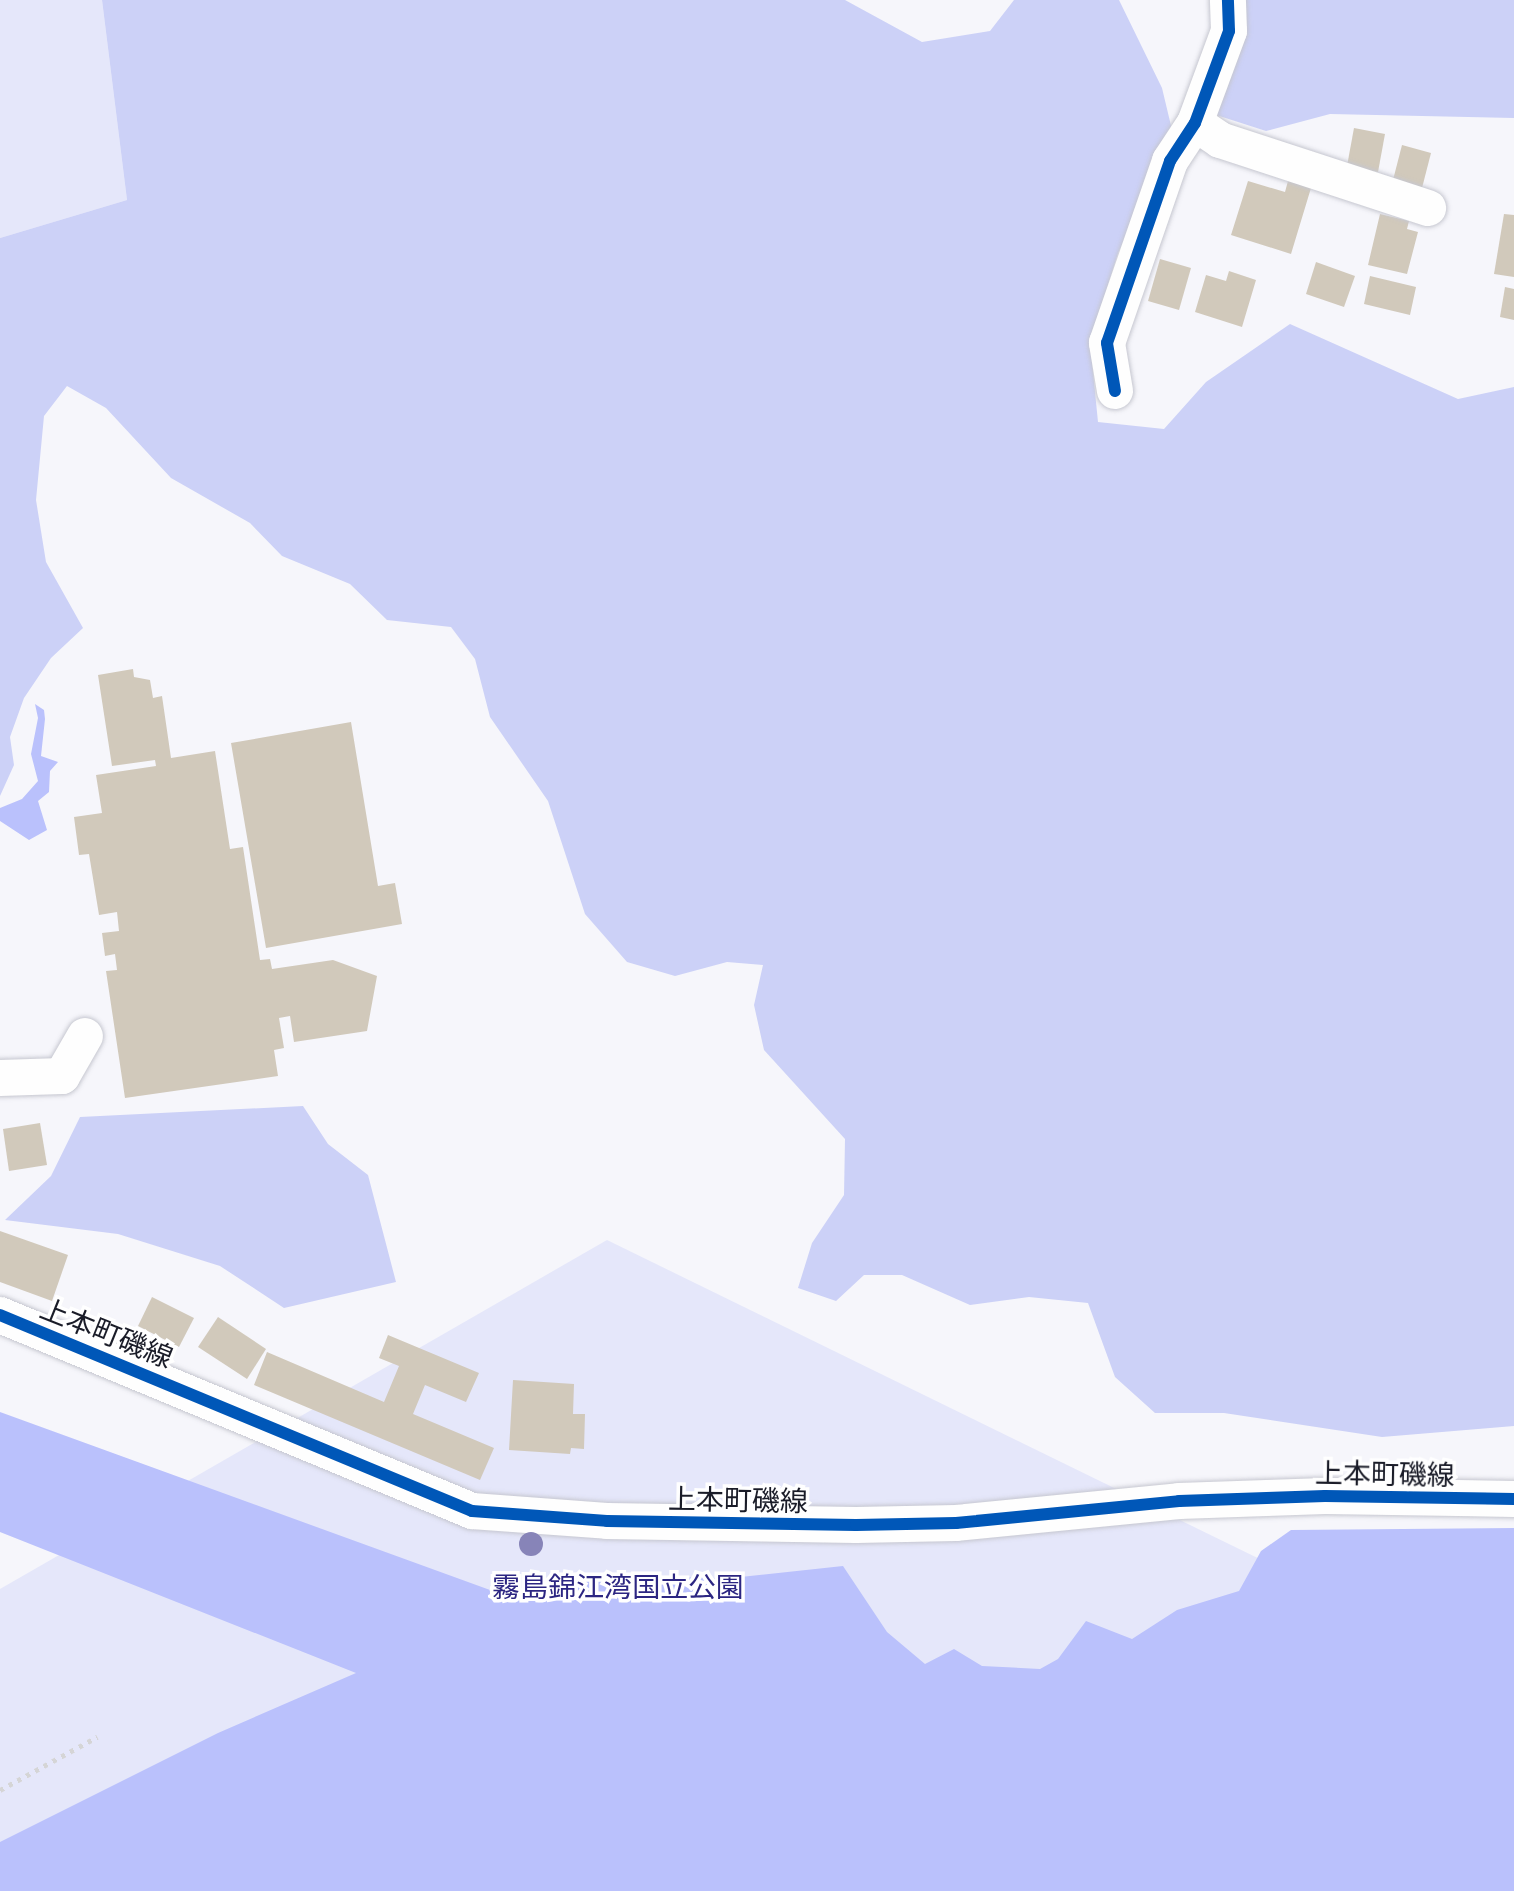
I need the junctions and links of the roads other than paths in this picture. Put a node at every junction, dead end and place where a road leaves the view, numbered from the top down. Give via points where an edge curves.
1 (1228, 0) edge
2 (1195, 123) junction
3 (1428, 208) dead end
4 (1115, 391) dead end
5 (85, 1036) dead end
6 (0, 1078) edge
7 (0, 1315) edge
8 (1514, 1499) edge

1 - 2 street via 1229,31
2 - 3 street via 1220,140
2 - 4 street via 1170,161 1107,343
5 - 6 street via 62,1076
7 - 8 street, 上本町磯線 via 472,1511 607,1521 856,1525 956,1523 1179,1501 1325,1496

